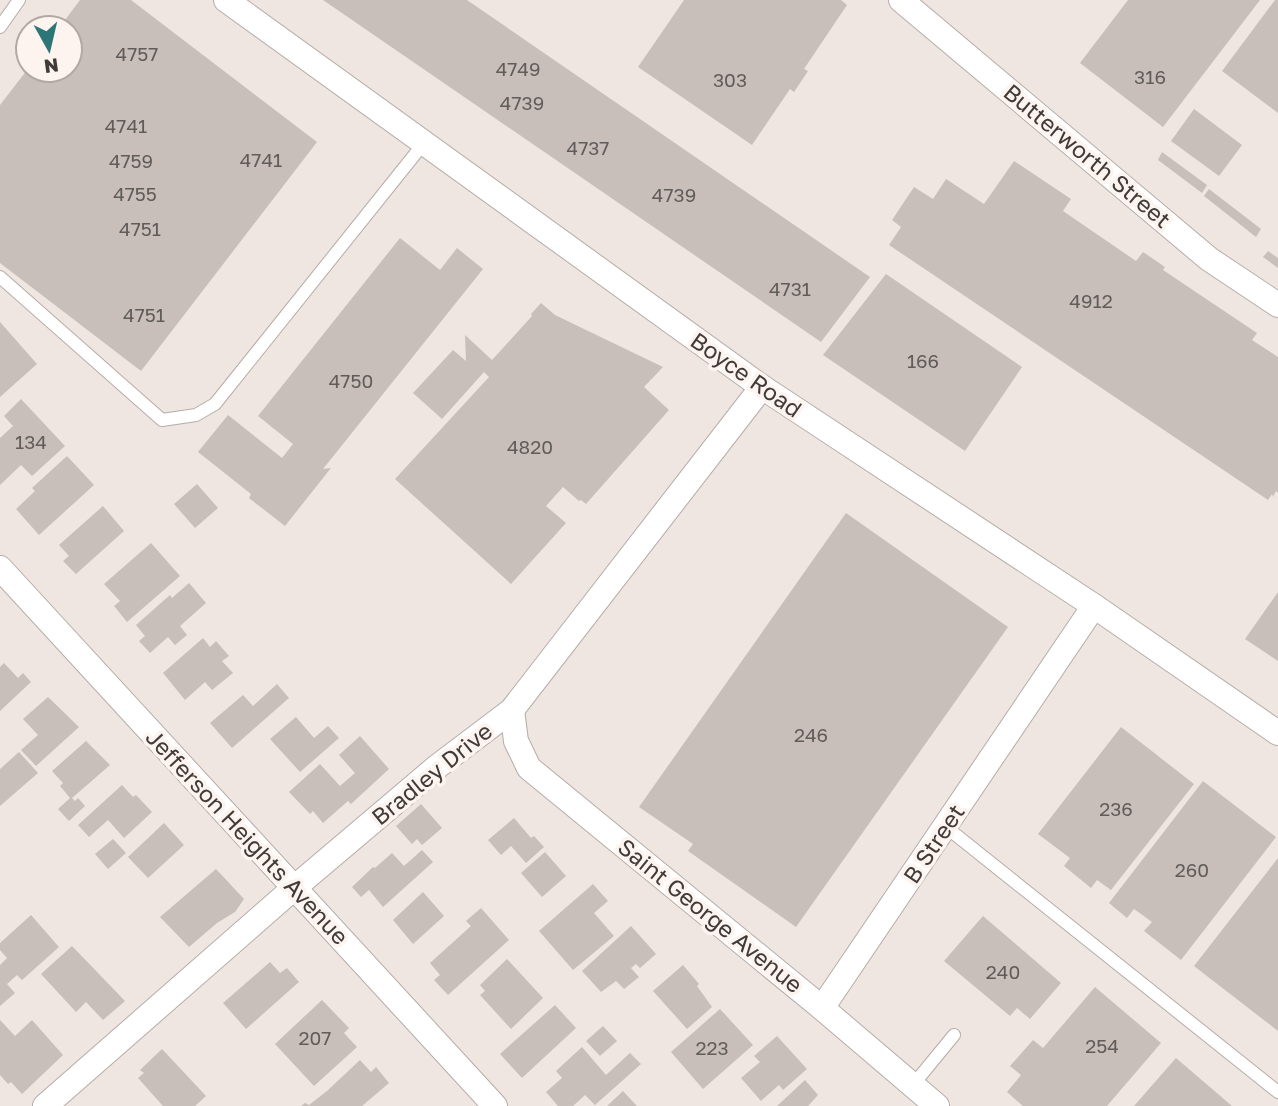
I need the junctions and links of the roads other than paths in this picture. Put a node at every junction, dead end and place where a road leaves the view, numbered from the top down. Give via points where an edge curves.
1 (19, 0) edge
2 (226, 0) edge
3 (901, 0) edge
4 (0, 27) edge
5 (424, 143) junction
6 (0, 278) edge
7 (1278, 304) edge
8 (762, 387) junction
9 (0, 568) edge
10 (1094, 606) junction
11 (512, 710) junction
12 (1278, 733) edge
13 (946, 827) junction
14 (294, 888) junction
15 (822, 1008) junction
16 (954, 1035) dead end
17 (913, 1085) junction
18 (1278, 1092) edge
19 (45, 1106) edge
20 (495, 1106) edge
21 (937, 1106) edge

1 - 4 lane
2 - 5 street, Boyce Road
3 - 7 street, Butterworth Street via 1209,259
5 - 6 lane via 215,404 196,415 162,420
5 - 8 street, Boyce Road
8 - 10 street, Boyce Road
8 - 11 street, Bradley Drive
9 - 14 street, Jefferson Heights Avenue
10 - 12 street, Boyce Road
10 - 13 street, B Street
11 - 14 street, Bradley Drive
11 - 15 street, Saint George Avenue via 516,741 528,768
13 - 15 street, B Street
13 - 18 lane
14 - 19 street, Bradley Drive
14 - 20 street, Jefferson Heights Avenue
15 - 17 street, Saint George Avenue
16 - 17 lane
17 - 21 street, Saint George Avenue

